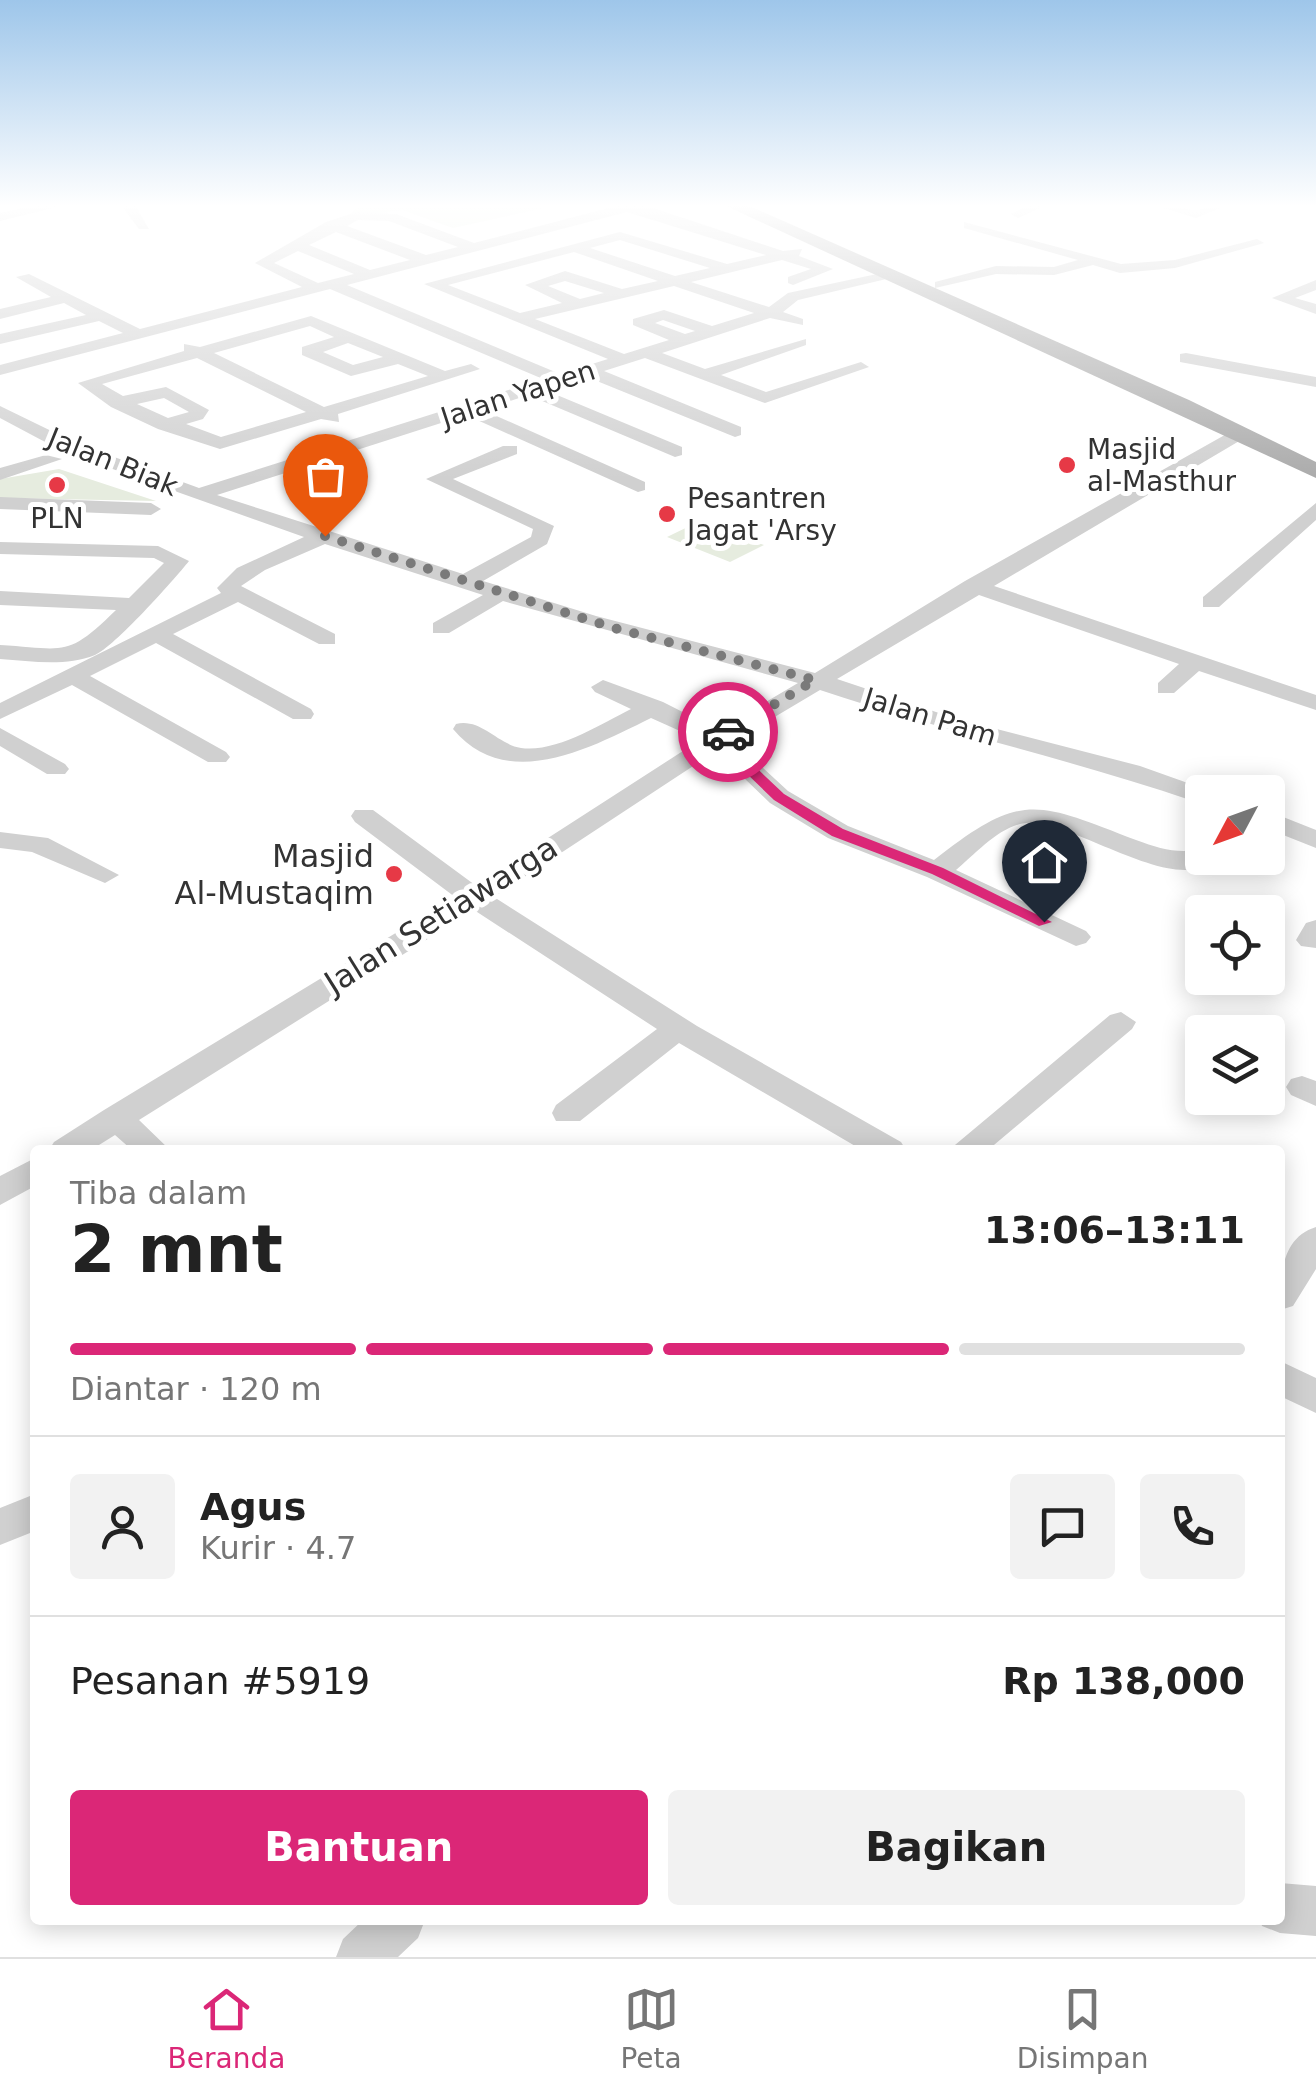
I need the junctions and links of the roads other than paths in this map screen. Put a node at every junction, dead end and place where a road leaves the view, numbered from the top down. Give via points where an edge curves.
1 (62, 296) edge
2 (283, 296) edge
3 (350, 296) edge
4 (465, 296) edge
5 (561, 296) edge
6 (600, 296) edge
7 (717, 296) edge
8 (793, 296) edge
9 (940, 296) edge
10 (964, 296) edge
11 (1285, 296) edge
12 (66, 298) junction
13 (576, 303) junction
14 (1316, 309) edge
15 (0, 314) edge
16 (768, 314) junction
17 (101, 316) junction
18 (519, 318) junction
19 (797, 322) dead end
20 (440, 330) junction
21 (145, 332) junction
22 (713, 332) junction
23 (352, 336) junction
24 (0, 340) edge
25 (685, 340) junction
26 (800, 342) dead end
27 (376, 347) junction
28 (196, 351) junction
29 (647, 353) junction
30 (400, 358) junction
31 (1186, 358) dead end
32 (625, 360) junction
33 (861, 367) dead end
34 (471, 369) dead end
35 (0, 370) edge
36 (588, 372) junction
37 (1126, 374) junction
38 (705, 375) junction
39 (444, 377) junction
40 (560, 380) junction
41 (1316, 382) edge
42 (530, 390) junction
43 (117, 403) junction
44 (469, 410) junction
45 (0, 411) edge
46 (324, 414) junction
47 (164, 425) junction
48 (736, 430) dead end
49 (0, 432) edge
50 (1239, 433) junction
51 (376, 439) junction
52 (28, 447) junction
53 (510, 450) dead end
54 (675, 451) dead end
55 (1316, 455) edge
56 (0, 457) edge
57 (52, 459) junction
58 (1316, 471) edge
59 (0, 474) edge
60 (638, 486) dead end
61 (199, 495) junction
62 (0, 503) edge
63 (151, 509) dead end
64 (1316, 509) edge
65 (325, 536) junction
66 (0, 548) edge
67 (24, 550) junction
68 (0, 576) edge
69 (468, 581) junction
70 (973, 586) junction
71 (503, 592) junction
72 (234, 594) junction
73 (0, 598) edge
74 (1211, 602) dead end
75 (139, 605) junction
76 (442, 628) dead end
77 (156, 634) junction
78 (327, 640) dead end
79 (0, 652) edge
80 (1195, 662) junction
81 (73, 676) junction
82 (815, 680) junction
83 (603, 687) dead end
84 (1166, 688) dead end
85 (1316, 703) edge
86 (654, 708) junction
87 (0, 712) edge
88 (302, 714) dead end
89 (465, 729) dead end
90 (0, 735) edge
91 (718, 738) junction
92 (218, 756) dead end
93 (56, 769) dead end
94 (1185, 789) edge
95 (364, 816) dead end
96 (1285, 826) edge
97 (0, 840) edge
98 (1316, 840) edge
99 (1185, 860) edge
100 (938, 871) junction
101 (105, 875) dead end
102 (471, 899) junction
103 (1076, 937) dead end
104 (1121, 1022) dead end
105 (676, 1030) junction
106 (568, 1113) dead end
107 (116, 1118) junction
108 (74, 1145) edge
109 (146, 1145) edge
110 (880, 1145) edge
111 (972, 1145) edge
112 (30, 1173) edge
113 (0, 1192) edge
114 (1316, 1240) edge
115 (1285, 1288) edge
116 (30, 1514) edge
117 (0, 1527) edge
118 (1285, 1908) edge
119 (1316, 1911) edge
120 (395, 1925) edge
121 (362, 1957) edge

1 - 12 street
2 - 21 street
3 - 20 street
4 - 18 street
5 - 13 street
6 - 13 street
7 - 16 street
8 - 16 street, Jalan Yapen
9 - 37 main road
10 - 37 main road
11 - 14 street
12 - 15 street
12 - 17 street
13 - 18 street
16 - 19 street
16 - 22 street, Jalan Yapen
17 - 21 street
17 - 24 street
18 - 32 street
20 - 27 street
20 - 40 street
21 - 28 street
21 - 35 street
22 - 25 street, Jalan Yapen
22 - 25 street via 664,315 639,322
23 - 27 street
23 - 28 street via 306,321
23 - 30 street via 308,351 351,371
25 - 29 street, Jalan Yapen
26 - 38 street
27 - 30 street
28 - 43 street via 88,382
28 - 46 street
29 - 32 street, Jalan Yapen
29 - 38 street
30 - 39 street
31 - 41 street
32 - 36 street, Jalan Yapen
33 - 38 street via 765,398
34 - 39 street
36 - 40 street, Jalan Yapen
36 - 48 street
37 - 50 main road
37 - 55 main road
39 - 46 street
40 - 42 street, Jalan Yapen
42 - 44 street, Jalan Yapen
42 - 54 street
43 - 47 street
43 - 47 street via 166,392 200,410
44 - 51 street, Jalan Yapen
44 - 60 street
45 - 61 street, Jalan Biak via 69,446
46 - 47 street via 220,443
46 - 51 street
49 - 52 street, Jalan Biak
50 - 58 main road
50 - 70 street, Jalan Setiawarga
51 - 61 street, Jalan Yapen
52 - 56 street
52 - 57 street, Jalan Biak
53 - 69 street via 436,478 544,526 540,540
57 - 59 street
57 - 61 street, Jalan Biak via 167,494
61 - 65 street, Jalan Pam
62 - 63 street
64 - 74 street
65 - 69 street, Jalan Pam
65 - 72 street via 231,581
66 - 67 street
67 - 68 street
67 - 75 street via 171,554 178,560 173,570
69 - 71 street, Jalan Pam
70 - 80 street
70 - 82 street, Jalan Setiawarga
71 - 76 street
71 - 82 street, Jalan Pam via 640,636
72 - 77 street
72 - 78 street
73 - 75 street
75 - 79 street via 90,650
77 - 81 street
77 - 88 street
80 - 84 street
80 - 85 street
81 - 87 street
81 - 92 street
82 - 91 street, Jalan Setiawarga
82 - 94 street, Jalan Pam via 945,724
83 - 86 street
86 - 89 street via 525,756
86 - 91 street
90 - 93 street
91 - 100 street via 779,797 838,832
91 - 102 street, Jalan Setiawarga
95 - 102 street
96 - 98 street
97 - 101 street via 38,844
99 - 100 street via 1049,816 1022,816 1002,822
100 - 103 street
102 - 105 street
102 - 107 street, Jalan Setiawarga
104 - 111 street
105 - 106 street
105 - 110 street
107 - 108 street, Jalan Setiawarga
107 - 109 street
112 - 113 street
114 - 115 street
116 - 117 street
118 - 119 street
120 - 121 street

